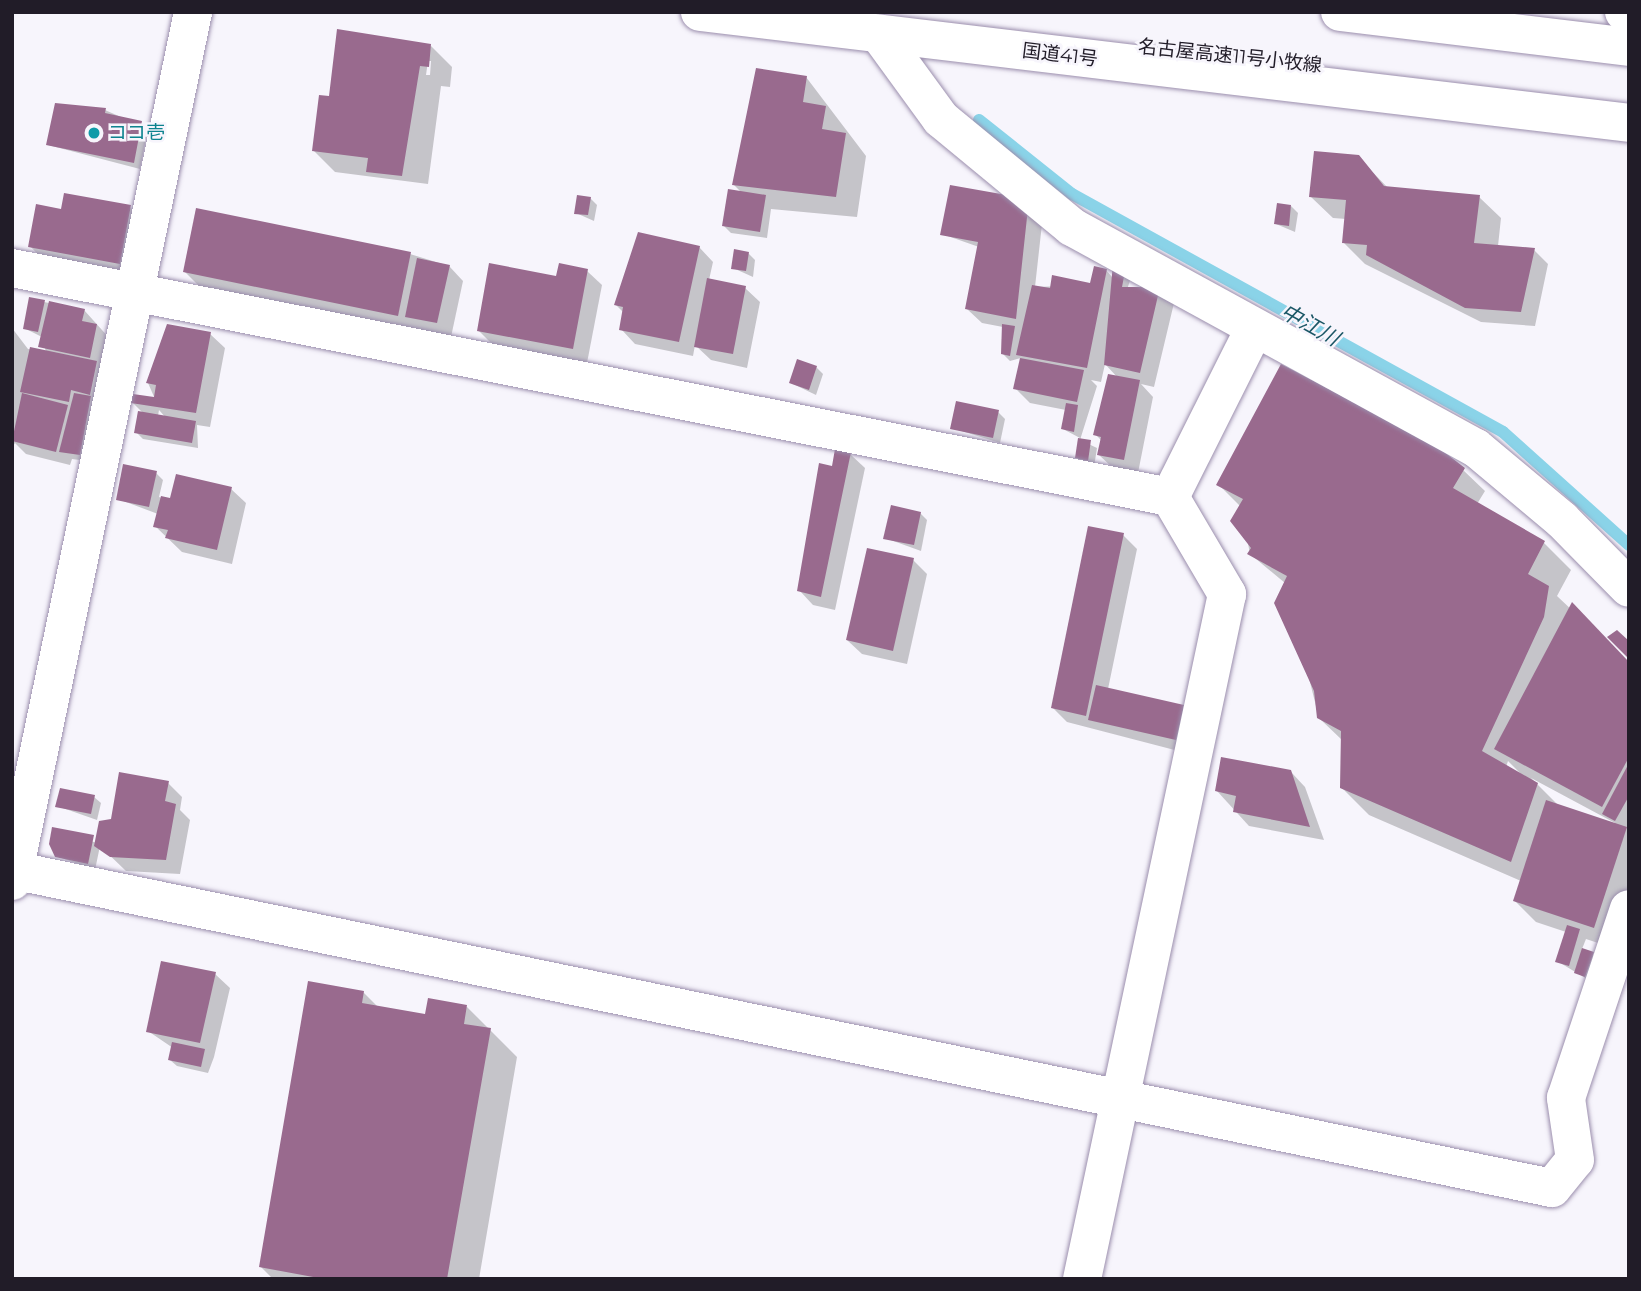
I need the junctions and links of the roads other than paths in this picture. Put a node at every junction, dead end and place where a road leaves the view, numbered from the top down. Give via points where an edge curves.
1 (192, 12) edge
2 (700, 12) edge
3 (830, 12) edge
4 (1340, 12) edge
5 (879, 34) junction
6 (1629, 47) edge
7 (1050, 54) junction
8 (1629, 101) edge
9 (1629, 110) edge
10 (1629, 123) edge
11 (12, 268) edge
12 (134, 293) junction
13 (1254, 329) junction
14 (1170, 497) junction
15 (1629, 588) edge
16 (13, 873) edge
17 (1629, 909) edge
18 (1119, 1097) junction
19 (1082, 1279) edge

1 - 12 main road
2 - 5 main road, 国道41号
3 - 8 main road, 名古屋高速11号小牧線
4 - 6 main road
5 - 7 main road, 国道41号
5 - 13 main road via 941,119 1072,228
7 - 9 main road via 1062,47
7 - 10 main road, 国道41号
11 - 12 main road
12 - 14 main road
12 - 16 main road
13 - 14 main road
13 - 15 main road via 1476,449 1562,520
14 - 18 main road via 1227,594
16 - 18 main road
17 - 18 main road via 1566,1098 1575,1160 1552,1188
18 - 19 main road

